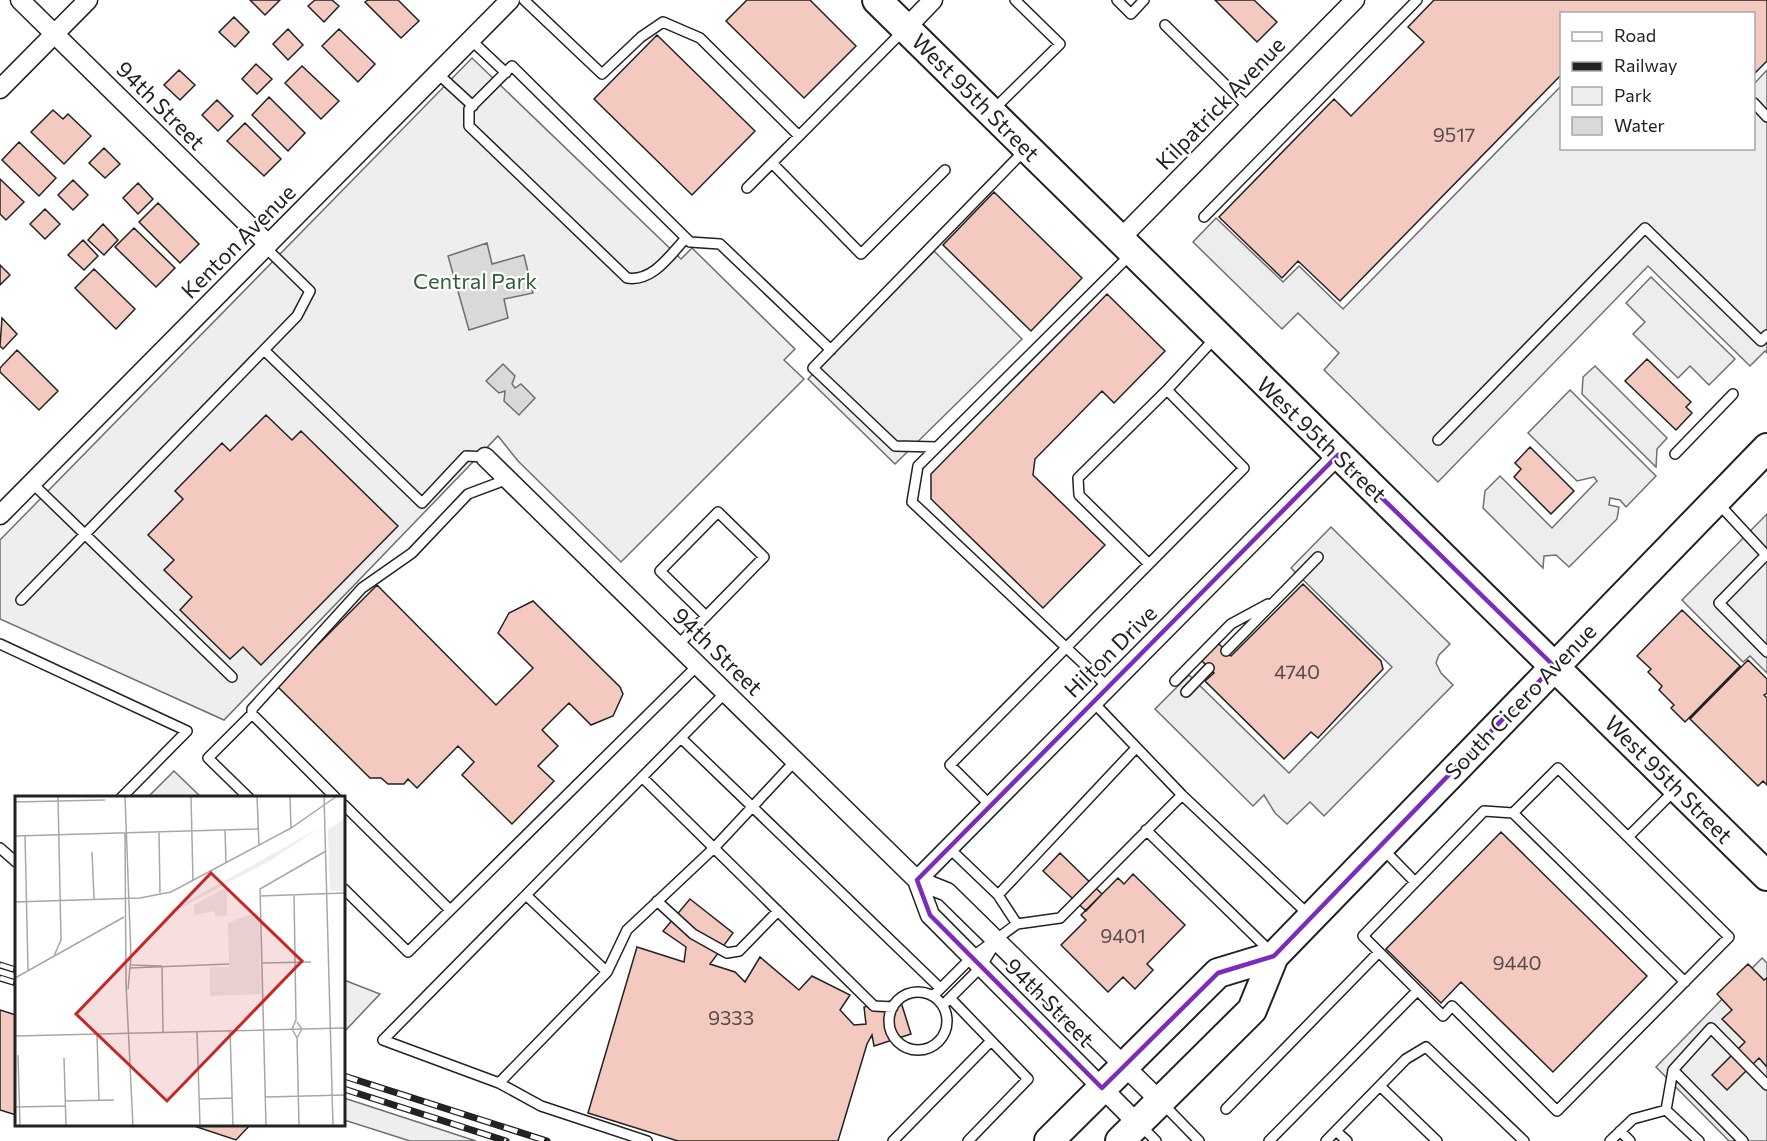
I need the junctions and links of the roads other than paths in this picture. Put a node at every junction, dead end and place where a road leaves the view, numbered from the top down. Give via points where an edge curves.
1 (20, 0) edge
2 (88, 0) edge
3 (510, 0) edge
4 (524, 0) edge
5 (877, 0) edge
6 (933, 0) edge
7 (1015, 0) edge
8 (1117, 0) edge
9 (1144, 0) edge
10 (1355, 0) edge
11 (1417, 0) edge
12 (1166, 25) dead end
13 (906, 28) junction
14 (55, 33) junction
15 (471, 40) junction
16 (437, 73) junction
17 (506, 73) junction
18 (0, 89) edge
19 (1755, 104) edge
20 (473, 106) junction
21 (1249, 108) junction
22 (991, 113) junction
23 (1767, 117) edge
24 (799, 136) junction
25 (1026, 148) junction
26 (772, 163) junction
27 (945, 170) dead end
28 (747, 188) dead end
29 (1204, 217) dead end
30 (686, 238) junction
31 (267, 246) junction
32 (1126, 247) junction
33 (1767, 335) edge
34 (1217, 336) junction
35 (264, 350) junction
36 (831, 350) junction
37 (1167, 390) junction
38 (1733, 394) dead end
39 (1438, 440) dead end
40 (937, 447) junction
41 (1767, 448) edge
42 (1675, 454) dead end
43 (1338, 455) junction
44 (485, 457) joint
45 (507, 479) junction
46 (32, 483) junction
47 (1716, 500) junction
48 (0, 515) edge
49 (84, 535) junction
50 (1767, 554) edge
51 (1318, 556) dead end
52 (1149, 564) junction
53 (21, 600) dead end
54 (1276, 600) junction
55 (706, 616) junction
56 (0, 644) edge
57 (678, 645) junction
58 (1066, 647) junction
59 (1766, 648) edge
60 (1226, 651) dead end
61 (698, 664) junction
62 (1554, 666) junction
63 (1209, 668) dead end
64 (232, 677) dead end
65 (1175, 681) dead end
66 (1108, 687) junction
67 (726, 692) junction
68 (1186, 692) dead end
69 (1093, 702) junction
70 (252, 714) junction
71 (681, 738) junction
72 (1136, 747) junction
73 (796, 760) junction
74 (642, 777) junction
75 (1677, 787) junction
76 (1182, 795) junction
77 (123, 796) edge
78 (247, 796) edge
79 (334, 796) edge
80 (345, 806) edge
81 (991, 806) junction
82 (752, 807) junction
83 (1513, 813) junction
84 (1146, 830) junction
85 (1628, 837) junction
86 (1380, 846) junction
87 (0, 848) edge
88 (714, 848) junction
89 (949, 848) junction
90 (15, 861) edge
91 (1767, 876) edge
92 (917, 880) junction
93 (1415, 882) junction
94 (345, 890) edge
95 (526, 895) junction
96 (998, 895) junction
97 (657, 901) junction
98 (450, 910) junction
99 (778, 911) junction
100 (1311, 918) junction
101 (1017, 924) junction
102 (997, 941) junction
103 (1379, 952) junction
104 (1274, 956) junction
105 (976, 962) junction
106 (608, 972) junction
107 (1685, 982) junction
108 (940, 988) junction
109 (1417, 991) junction
110 (933, 996) junction
111 (950, 998) junction
112 (942, 1006) junction
113 (893, 1007) junction
114 (991, 1041) junction
115 (1125, 1067) junction
116 (1673, 1070) junction
117 (499, 1083) junction
118 (1380, 1086) junction
119 (1767, 1086) edge
120 (1102, 1088) junction
121 (1160, 1101) junction
122 (1226, 1109) dead end
123 (1666, 1110) junction
124 (1336, 1131) junction
125 (1620, 1131) junction
126 (1138, 1135) edge
127 (647, 1141) edge
128 (893, 1141) edge
129 (968, 1141) edge
130 (1049, 1141) edge
131 (1199, 1141) edge
132 (1269, 1141) edge
133 (1326, 1141) edge
134 (1347, 1141) edge
135 (1437, 1141) edge
136 (1524, 1141) edge
137 (1610, 1141) edge
138 (1630, 1141) edge
139 (1699, 1141) edge
140 (1743, 1141) edge

1 - 14 street, 94th Street
2 - 14 street
3 - 15 street, Kenton Avenue
4 - 24 lane via 602,74 663,22 700,38
5 - 13 main road, West 95th Street
6 - 13 street
7 - 22 lane via 1060,44
8 - 9 lane via 1131,14
10 - 21 street, Kilpatrick Avenue
11 - 29 lane
12 - 21 lane
13 - 22 main road, West 95th Street
13 - 24 lane
14 - 18 street
14 - 31 street, 94th Street
15 - 16 street, Kenton Avenue
15 - 17 lane
16 - 20 lane
16 - 31 street, Kenton Avenue
17 - 20 lane
17 - 30 lane via 512,66
19 - 23 lane
20 - 30 lane via 469,109 469,126 627,278 639,280 652,273
21 - 32 street, Kilpatrick Avenue
22 - 25 main road, West 95th Street
24 - 26 lane
25 - 32 main road, West 95th Street
25 - 36 lane
26 - 27 lane via 861,254
26 - 28 lane
30 - 36 lane via 690,242 720,244
31 - 35 lane via 310,291 297,316
31 - 46 street, Kenton Avenue
32 - 34 main road, West 95th Street
32 - 40 lane
33 - 39 lane via 1761,341 1646,228
34 - 37 lane
34 - 43 main road, West 95th Street
35 - 44 lane via 422,503 466,456
35 - 49 lane
36 - 40 lane via 813,368 895,446
37 - 52 lane via 1078,478 1079,495
37 - 52 lane via 1244,468
38 - 42 lane
40 - 58 lane via 918,466 912,502
41 - 47 main road, South Cicero Avenue
43 - 62 main road, West 95th Street
43 - 66 street, Hilton Drive
44 - 45 street, 94th Street
45 - 57 street, 94th Street
45 - 70 lane via 468,494 412,553 362,588 252,709
46 - 48 street, Kenton Avenue
46 - 49 lane
47 - 50 lane
47 - 62 main road, South Cicero Avenue
49 - 53 lane
49 - 64 lane
50 - 59 lane via 1719,603
51 - 54 lane
52 - 58 lane
54 - 60 lane
54 - 65 lane via 1231,624
55 - 55 lane via 764,557 718,512 660,571
55 - 57 lane
56 - 77 lane via 187,731
57 - 61 street, 94th Street
58 - 66 lane
58 - 81 lane via 950,765
61 - 67 street, 94th Street
61 - 98 lane
62 - 75 main road, West 95th Street
62 - 86 main road, South Cicero Avenue
63 - 68 lane
66 - 69 street, Hilton Drive
67 - 71 lane
67 - 73 street, 94th Street
69 - 72 lane
69 - 81 street, Hilton Drive
70 - 78 lane via 208,758
70 - 79 lane
71 - 74 lane
71 - 82 lane
72 - 76 lane
72 - 96 lane
73 - 82 lane
73 - 92 street, 94th Street
74 - 88 lane
74 - 95 lane
75 - 85 lane
75 - 91 main road, West 95th Street
76 - 84 lane
76 - 100 lane
80 - 98 lane
81 - 89 street, Hilton Drive
82 - 88 lane
82 - 108 lane
83 - 85 lane via 1558,768
83 - 93 lane via 1484,811
83 - 107 lane
84 - 101 lane via 1060,918
84 - 104 lane
85 - 107 lane via 1729,937
86 - 93 lane
86 - 100 main road, South Cicero Avenue
87 - 90 lane
88 - 97 lane
88 - 99 lane
89 - 92 street, Hilton Drive
89 - 96 lane
92 - 102 street, 94th Street via 947,892
92 - 105 street, 94th Street via 930,915
93 - 103 lane via 1363,936
94 - 98 lane via 408,952
95 - 106 lane
95 - 117 lane via 383,1040
96 - 101 lane
97 - 99 lane via 693,934 727,953 739,951
97 - 106 lane via 627,930
99 - 113 lane via 874,1006
100 - 104 main road, South Cicero Avenue
101 - 102 lane
102 - 105 lane
102 - 115 street, 94th Street
103 - 109 lane
103 - 122 lane
104 - 115 main road, South Cicero Avenue via 1218,973
104 - 121 main road, South Cicero Avenue via 1252,1010
105 - 108 lane
105 - 111 lane
105 - 120 street, 94th Street
106 - 117 lane
107 - 109 lane via 1557,1111 1452,1006 1443,1016
108 - 110 lane
109 - 132 lane
110 - 112 lane
110 - 113 lane via 906,994
111 - 112 lane
111 - 114 lane
112 - 113 lane via 947,1017 944,1035 922,1050 904,1046 892,1033
114 - 128 lane
114 - 129 lane via 1028,1079
115 - 120 main road, South Cicero Avenue
115 - 121 street, 94th Street
116 - 119 lane via 1711,1028
116 - 123 lane
116 - 140 lane
117 - 127 lane via 541,1106
118 - 124 lane
118 - 135 lane
118 - 136 lane via 1406,1059 1425,1047
120 - 126 street, 94th Street
120 - 130 main road, South Cicero Avenue
121 - 126 main road, South Cicero Avenue
121 - 131 lane
123 - 125 lane via 1633,1119
123 - 139 lane
124 - 133 lane
124 - 134 lane
125 - 137 lane
125 - 138 lane

